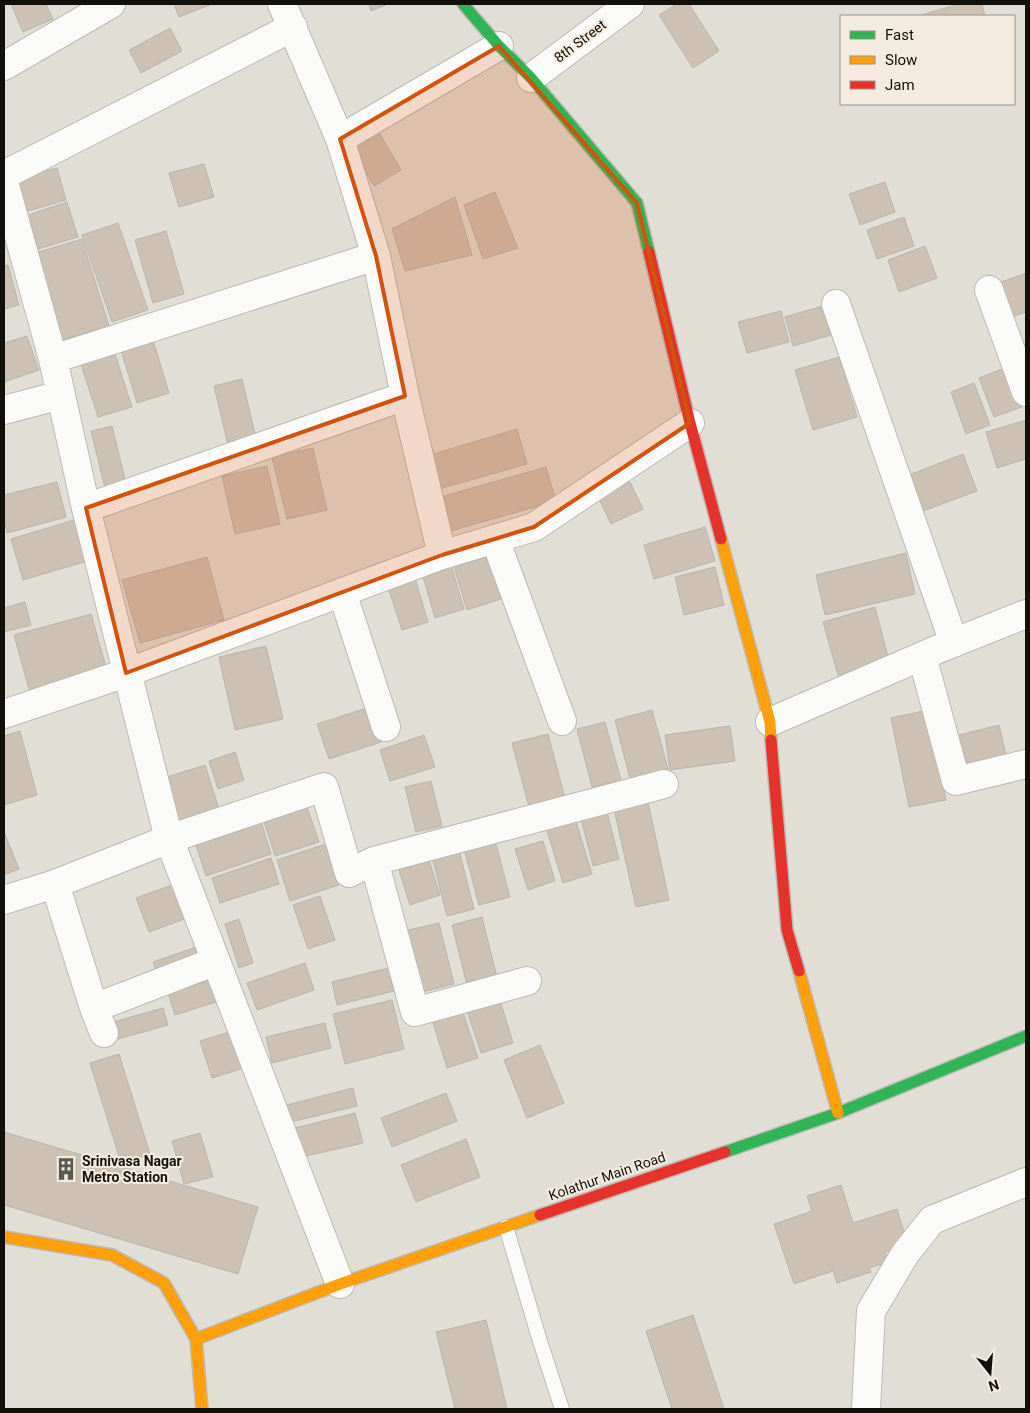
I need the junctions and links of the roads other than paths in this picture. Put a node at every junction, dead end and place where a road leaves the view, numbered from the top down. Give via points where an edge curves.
1 (111, 4) edge
2 (463, 4) edge
3 (630, 4) edge
4 (287, 15) edge
5 (499, 46) junction
6 (4, 66) edge
7 (531, 78) junction
8 (340, 139) junction
9 (4, 175) edge
10 (4, 182) edge
11 (376, 256) junction
12 (989, 290) dead end
13 (836, 304) dead end
14 (53, 360) junction
15 (1026, 392) edge
16 (61, 396) junction
17 (405, 396) junction
18 (4, 410) edge
19 (690, 423) junction
20 (86, 508) junction
21 (495, 539) junction
22 (442, 555) junction
23 (342, 592) junction
24 (1026, 614) edge
25 (954, 642) junction
26 (922, 656) junction
27 (126, 673) junction
28 (4, 714) edge
29 (562, 721) dead end
30 (770, 722) junction
31 (386, 727) dead end
32 (1026, 764) edge
33 (664, 784) dead end
34 (169, 839) junction
35 (374, 861) junction
36 (55, 884) junction
37 (4, 900) edge
38 (216, 961) junction
39 (527, 981) dead end
40 (1026, 1036) edge
41 (838, 1113) junction
42 (1026, 1182) edge
43 (506, 1227) junction
44 (4, 1237) edge
45 (340, 1284) junction
46 (196, 1339) junction
47 (202, 1409) edge
48 (562, 1409) edge
49 (866, 1409) edge

1 - 6 street
2 - 5 street
3 - 7 street, 8th Street
4 - 8 street
4 - 9 street
5 - 7 street
5 - 8 street
7 - 19 street via 636,204
8 - 11 street
10 - 14 street
11 - 14 street
11 - 17 street
12 - 15 street
13 - 25 street
14 - 16 street
16 - 18 street
16 - 20 street
17 - 20 street
17 - 22 street
19 - 21 street via 534,527
19 - 30 street
20 - 27 street
21 - 22 street
21 - 29 street
22 - 23 street
23 - 27 street
23 - 31 street
24 - 25 street
25 - 26 street
26 - 30 street
26 - 32 street via 956,781
27 - 28 street
27 - 34 street
30 - 41 street via 787,930
33 - 35 street
34 - 35 street via 324,787 349,873
34 - 36 street
34 - 38 street
35 - 39 street via 415,1012
36 - 37 street
36 - 38 street via 99,1020
38 - 45 street
40 - 41 street, Kolathur Main Road
41 - 43 street, Kolathur Main Road
42 - 49 street via 932,1220 905,1254 871,1311
43 - 45 street, Kolathur Main Road
43 - 48 lane
44 - 46 street via 112,1255 164,1283
45 - 46 street, Kolathur Main Road
46 - 47 street

